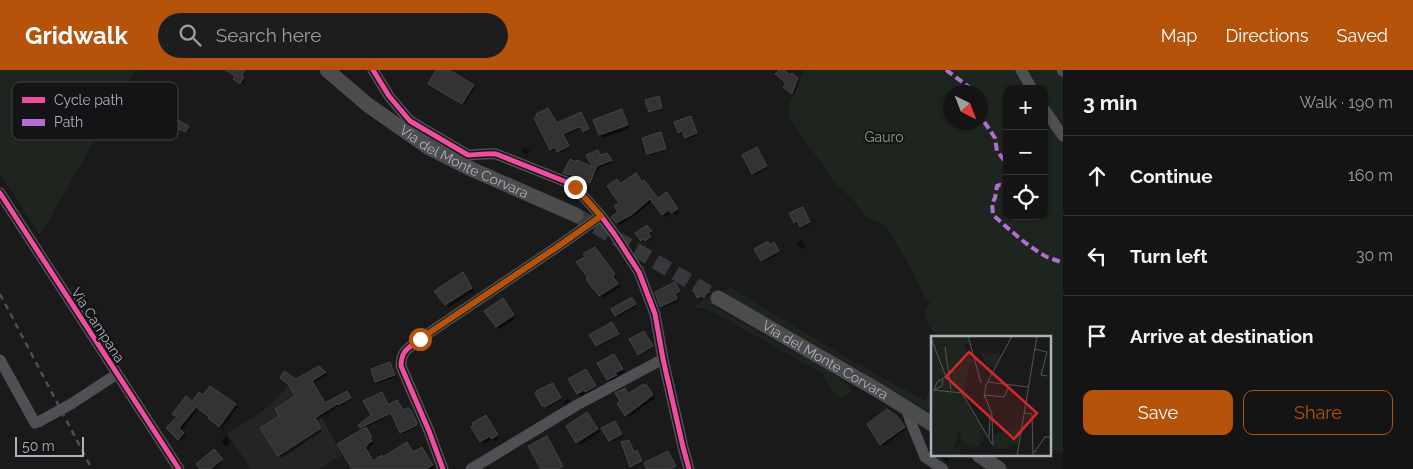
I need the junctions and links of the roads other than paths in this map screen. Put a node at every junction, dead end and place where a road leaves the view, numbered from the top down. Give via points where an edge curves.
1 (327, 70) edge
2 (344, 70) edge
3 (373, 70) edge
4 (1021, 70) edge
5 (1030, 85) edge
6 (1048, 115) edge
7 (384, 116) junction
8 (1063, 136) edge
9 (0, 193) edge
10 (576, 215) tunnel mouth
11 (601, 216) junction
12 (718, 298) tunnel mouth
13 (663, 359) junction
14 (0, 360) edge
15 (117, 374) junction
16 (906, 407) junction
17 (931, 423) edge
18 (980, 456) edge
19 (179, 469) edge
20 (443, 469) edge
21 (471, 469) edge
22 (689, 469) edge
23 (943, 469) edge
24 (999, 469) edge

1 - 7 main road, Via del Monte Corvara
2 - 7 main road, Via del Monte Corvara
3 - 11 street via 389,96 410,120 468,155 496,154 569,183
4 - 5 street
6 - 8 street
7 - 10 main road, Via del Monte Corvara via 428,147
9 - 15 street, Via Campana
11 - 13 street via 639,272 655,314
11 - 20 street via 404,352 401,366
12 - 16 main road, Via del Monte Corvara
13 - 21 street via 577,404
13 - 22 street
14 - 15 street, bridge via 37,422 72,404
15 - 19 street, Via Campana
16 - 17 main road, Via del Monte Corvara
16 - 23 street via 925,457
18 - 24 main road

